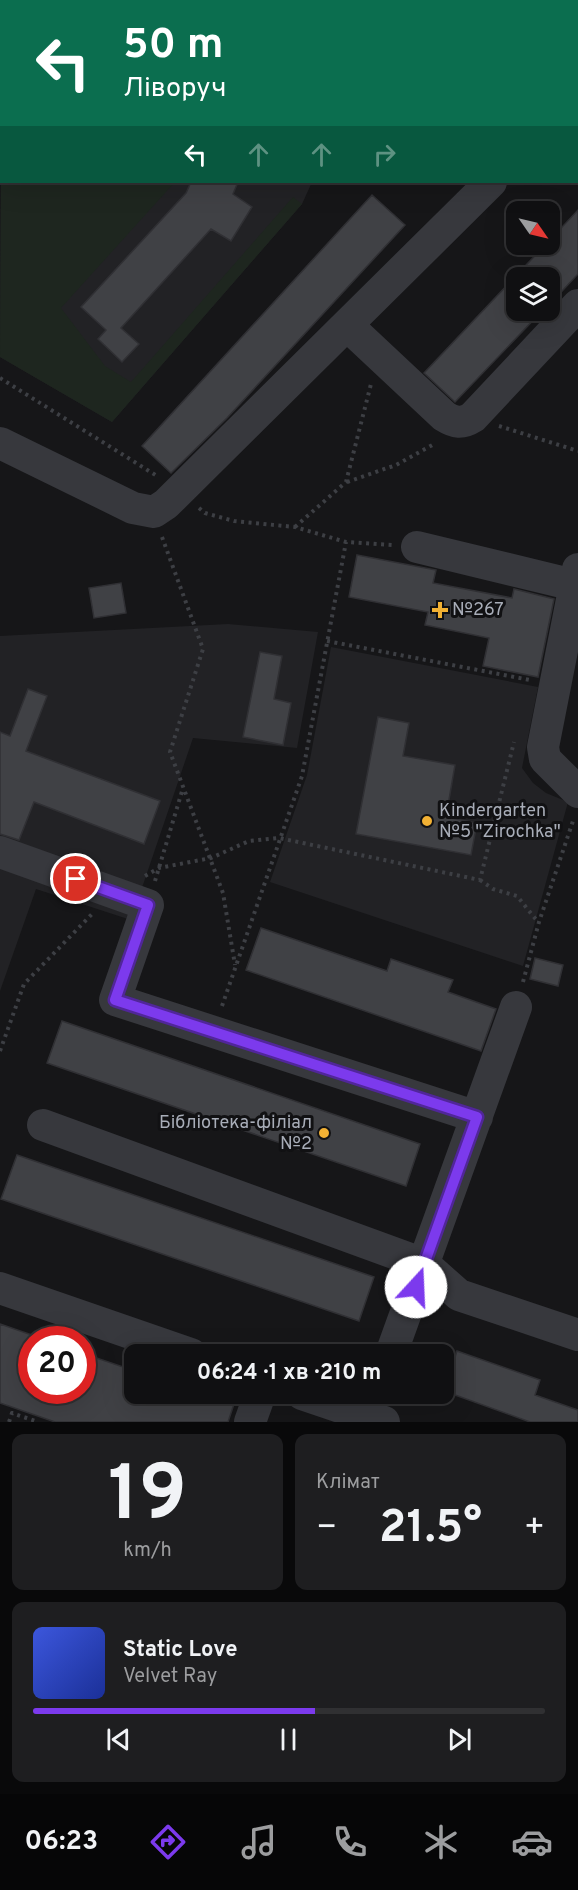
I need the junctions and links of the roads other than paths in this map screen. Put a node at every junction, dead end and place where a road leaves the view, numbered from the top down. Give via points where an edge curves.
1 (490, 183) edge
2 (578, 306) edge
3 (348, 326) junction
4 (0, 443) edge
5 (417, 547) road end
6 (576, 577) edge
7 (563, 672) edge
8 (576, 804) edge
9 (0, 852) edge
10 (516, 1007) road end
11 (477, 1117) junction
12 (43, 1125) dead end
13 (424, 1264) junction
14 (0, 1288) edge
15 (578, 1335) edge
16 (162, 1344) edge
17 (395, 1344) edge
18 (256, 1404) edge
19 (346, 1404) edge
20 (377, 1411) edge
21 (250, 1422) edge

1 - 3 lane
2 - 3 lane via 468,420 453,422
3 - 4 lane via 154,512 133,508
5 - 6 lane
6 - 7 lane
7 - 8 lane via 543,753
9 - 11 lane via 148,905 115,1000
10 - 11 lane
11 - 13 lane
12 - 13 lane
13 - 15 lane via 459,1295
13 - 17 lane
14 - 16 lane
18 - 21 lane
19 - 20 lane

